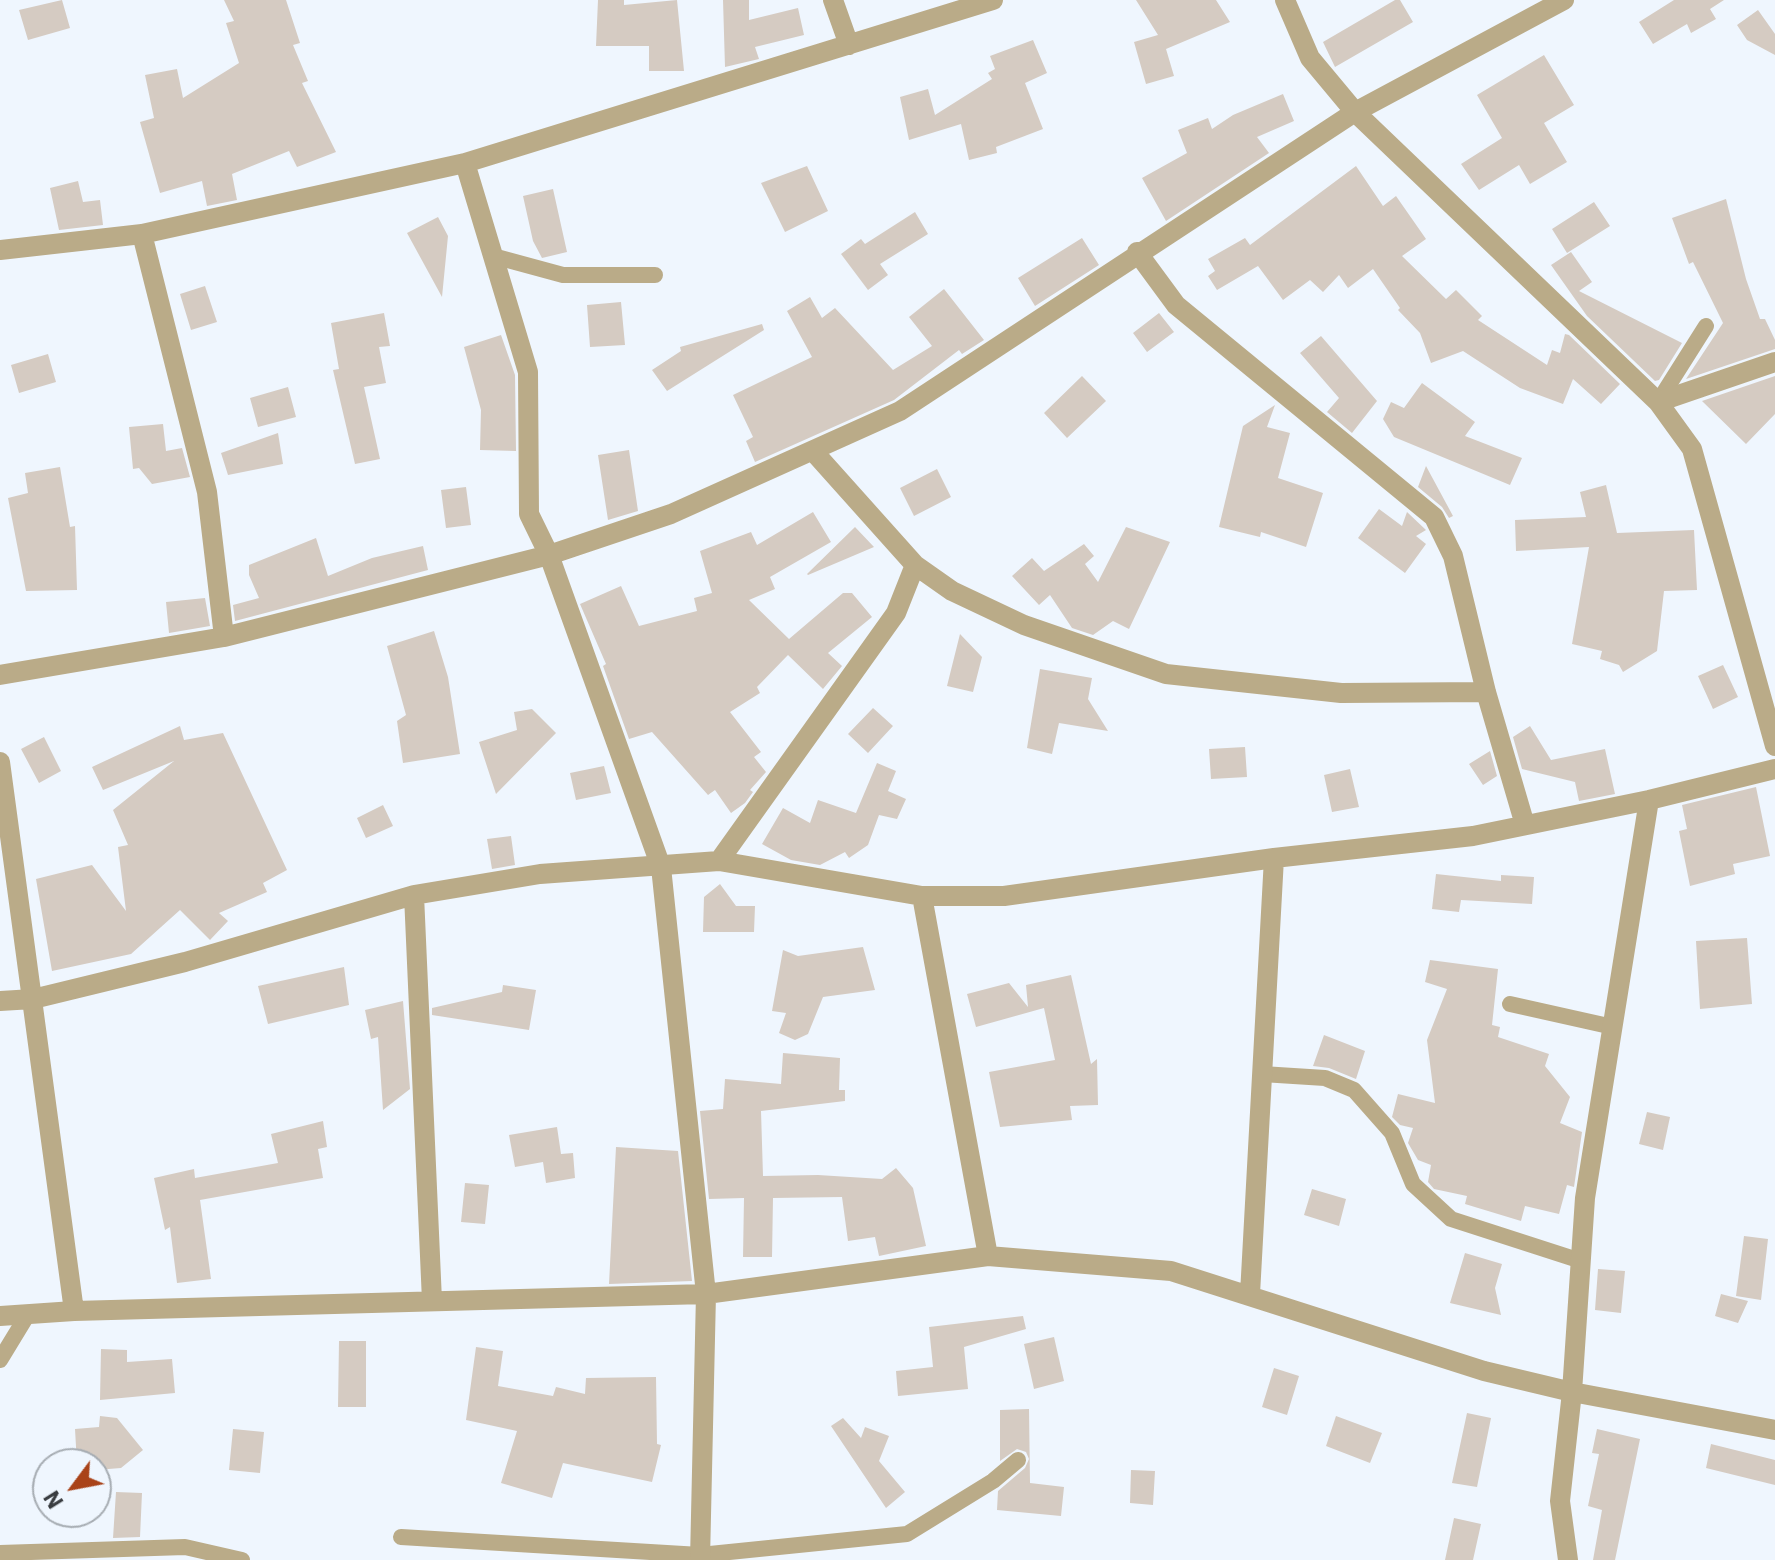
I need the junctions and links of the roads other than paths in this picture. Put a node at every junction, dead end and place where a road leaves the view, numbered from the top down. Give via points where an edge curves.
1 (833, 0) edge
2 (993, 0) edge
3 (1285, 0) edge
4 (1564, 0) edge
5 (849, 45) junction
6 (1355, 112) junction
7 (465, 163) junction
8 (142, 234) junction
9 (0, 250) edge
10 (1137, 252) junction
11 (493, 256) junction
12 (655, 275) dead end
13 (1706, 326) dead end
14 (1775, 362) edge
15 (1658, 402) junction
16 (813, 451) junction
17 (549, 555) junction
18 (915, 565) junction
19 (224, 637) junction
20 (0, 675) edge
21 (1486, 692) junction
22 (1775, 746) edge
23 (0, 762) edge
24 (1775, 769) edge
25 (1649, 800) junction
26 (1525, 825) junction
27 (1274, 858) junction
28 (719, 861) junction
29 (661, 867) junction
30 (414, 895) junction
31 (922, 896) junction
32 (33, 999) junction
33 (0, 1001) edge
34 (1510, 1004) dead end
35 (1613, 1027) junction
36 (1262, 1074) junction
37 (988, 1256) junction
38 (1581, 1261) junction
39 (706, 1294) junction
40 (1250, 1294) junction
41 (432, 1301) junction
42 (74, 1311) junction
43 (28, 1314) junction
44 (0, 1316) edge
45 (0, 1360) edge
46 (1572, 1392) junction
47 (1775, 1430) edge
48 (1018, 1460) dead end
49 (401, 1537) dead end
50 (0, 1553) edge
51 (700, 1558) edge
52 (242, 1560) edge
53 (1568, 1560) edge

1 - 5 street
2 - 5 street
3 - 6 street via 1310,58
4 - 6 street
5 - 7 street
6 - 10 street
6 - 15 street
7 - 8 street
7 - 11 street
8 - 9 street
8 - 19 street via 207,492
10 - 16 street via 900,411
10 - 21 street via 1176,305 1434,517 1453,556
11 - 12 lane via 563,275
11 - 17 street via 528,372 529,514
13 - 15 lane
14 - 15 street
15 - 22 street via 1692,449
16 - 17 street via 671,514
16 - 18 street
17 - 19 street
17 - 29 street
18 - 21 street via 952,591 1024,625 1166,674 1341,693
18 - 28 street via 896,613
19 - 20 street
21 - 26 street
23 - 32 street
24 - 25 street
25 - 26 street
25 - 35 street
26 - 27 street via 1473,836
27 - 31 street via 1004,896
27 - 36 street
28 - 29 street
28 - 31 street
29 - 30 street via 540,874
29 - 39 street
30 - 32 street via 185,962
30 - 41 street
31 - 37 street
32 - 33 street
32 - 42 street
34 - 35 lane
35 - 38 street via 1585,1198
36 - 38 lane via 1325,1078 1354,1090 1392,1133 1413,1184 1451,1219
36 - 40 street
37 - 39 street
37 - 40 street via 1171,1271
38 - 46 street
39 - 41 street
39 - 51 street
40 - 46 street via 1484,1371
41 - 42 street
42 - 43 street
43 - 44 street
43 - 45 lane
46 - 47 street
46 - 53 street via 1560,1501
48 - 51 lane via 907,1534
49 - 51 lane
50 - 52 lane via 185,1547

